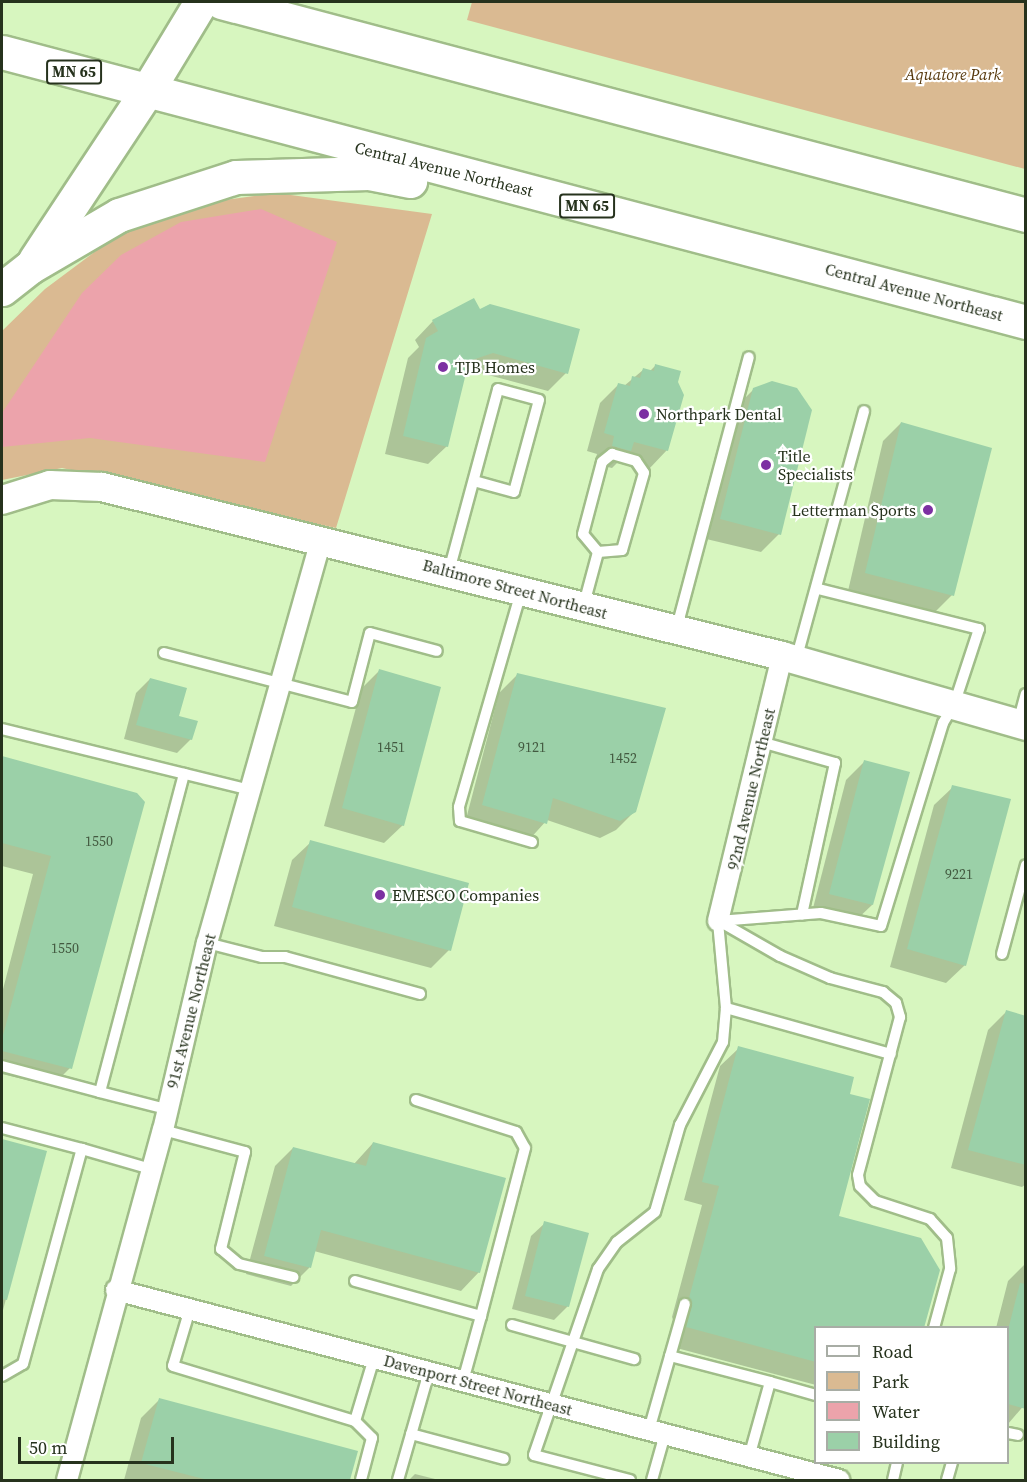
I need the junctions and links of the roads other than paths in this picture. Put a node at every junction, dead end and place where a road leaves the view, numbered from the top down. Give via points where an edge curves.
1 (201, 2) edge
2 (221, 2) edge
3 (312, 2) edge
4 (2, 52) edge
5 (445, 60) junction
6 (147, 91) junction
7 (1026, 215) edge
8 (690, 232) junction
9 (30, 267) junction
10 (2, 289) edge
11 (1026, 322) edge
12 (749, 357) dead end
13 (864, 411) dead end
14 (474, 481) junction
15 (2, 500) edge
16 (320, 543) junction
17 (598, 552) junction
18 (449, 571) junction
19 (818, 589) junction
20 (521, 592) junction
21 (583, 607) junction
22 (676, 631) junction
23 (437, 651) dead end
24 (164, 653) dead end
25 (789, 658) junction
26 (280, 684) junction
27 (1026, 694) edge
28 (954, 705) junction
29 (1022, 724) edge
30 (2, 729) edge
31 (761, 742) junction
32 (184, 774) junction
33 (251, 790) junction
34 (532, 842) dead end
35 (1026, 865) edge
36 (802, 914) junction
37 (718, 921) junction
38 (207, 943) junction
39 (1002, 954) dead end
40 (420, 994) dead end
41 (726, 1008) junction
42 (891, 1054) junction
43 (2, 1066) edge
44 (100, 1092) junction
45 (416, 1100) dead end
46 (166, 1109) junction
47 (2, 1128) edge
48 (163, 1130) junction
49 (82, 1149) junction
50 (151, 1169) junction
51 (292, 1278) dead end
52 (355, 1281) dead end
53 (116, 1290) junction
54 (685, 1304) dead end
55 (190, 1309) junction
56 (481, 1316) junction
57 (513, 1325) dead end
58 (935, 1326) edge
59 (575, 1343) junction
60 (670, 1356) junction
61 (374, 1358) junction
62 (634, 1359) dead end
63 (429, 1372) junction
64 (2, 1377) edge
65 (463, 1381) junction
66 (770, 1382) junction
67 (814, 1394) edge
68 (550, 1404) junction
69 (355, 1421) junction
70 (657, 1432) junction
71 (411, 1434) junction
72 (749, 1457) junction
73 (504, 1460) dead end
74 (896, 1464) edge
75 (951, 1464) edge
76 (817, 1478) edge
77 (67, 1480) edge
78 (361, 1480) edge
79 (398, 1480) edge
80 (630, 1480) edge
81 (652, 1480) edge
82 (839, 1480) edge
83 (892, 1480) edge
84 (947, 1480) edge

1 - 6 highway
2 - 5 highway
3 - 5 highway via 332,16
4 - 6 highway, Central Avenue Northeast / MN 65
5 - 7 highway
6 - 8 highway, Central Avenue Northeast / MN 65
6 - 9 highway
8 - 9 highway via 369,173 236,177 119,215
8 - 11 highway, Central Avenue Northeast / MN 65
9 - 10 highway
12 - 22 lane
13 - 19 lane
14 - 14 lane via 498,388 539,400 514,492
14 - 18 lane
15 - 16 street, Baltimore Street Northeast via 50,485 102,487
16 - 18 street, Baltimore Street Northeast
16 - 26 street, 91st Avenue Northeast
17 - 17 lane via 582,534 602,462 612,454 636,461 644,473 622,550
17 - 21 lane
18 - 20 street, Baltimore Street Northeast
19 - 25 lane
19 - 28 lane via 979,629
20 - 21 street, Baltimore Street Northeast
20 - 34 lane via 459,807 460,821
21 - 22 street, Baltimore Street Northeast
22 - 25 street, Baltimore Street Northeast
23 - 26 lane via 370,633 352,702
24 - 26 lane
25 - 28 street, Baltimore Street Northeast
25 - 31 street, 92nd Avenue Northeast
26 - 33 street, 91st Avenue Northeast
27 - 29 lane
28 - 29 street, Baltimore Street Northeast
28 - 36 lane via 943,723 881,926 821,913
30 - 32 lane
31 - 36 lane via 835,763
31 - 37 street, 92nd Avenue Northeast
32 - 33 lane
32 - 44 lane
33 - 38 street, 91st Avenue Northeast
35 - 39 lane
36 - 37 lane
37 - 41 lane
37 - 42 lane via 810,969 883,992 896,1003 900,1017
38 - 40 lane via 262,957 285,957
38 - 46 street, 91st Avenue Northeast
41 - 42 lane
41 - 59 lane via 723,1042 680,1125 655,1212 617,1242 598,1269
42 - 58 lane via 858,1175 860,1186 874,1201 930,1219 947,1239 950,1269
43 - 44 lane
44 - 46 lane
45 - 56 lane via 516,1132 525,1148
46 - 48 street, 91st Avenue Northeast
47 - 49 lane
48 - 50 street, 91st Avenue Northeast
48 - 51 lane via 245,1152 221,1249 238,1264
49 - 50 lane
49 - 64 lane via 23,1364
50 - 53 street, 91st Avenue Northeast
52 - 56 lane
53 - 55 street, Davenport Street Northeast
53 - 77 street, 91st Avenue Northeast
54 - 60 lane
55 - 61 street, Davenport Street Northeast
55 - 69 lane via 173,1366
56 - 65 lane
57 - 59 lane
59 - 62 lane
59 - 68 lane
60 - 66 lane
60 - 70 lane
61 - 63 street, Davenport Street Northeast
61 - 69 lane
63 - 65 street, Davenport Street Northeast
63 - 71 lane
65 - 68 street, Davenport Street Northeast
66 - 67 lane
66 - 72 lane
68 - 70 street, Davenport Street Northeast
68 - 80 lane via 534,1455
69 - 78 lane via 372,1438
70 - 72 street, Davenport Street Northeast
70 - 81 lane
71 - 73 lane
71 - 79 lane
72 - 76 street, Davenport Street Northeast
74 - 83 lane
75 - 84 lane
76 - 82 street, Davenport Street Northeast

